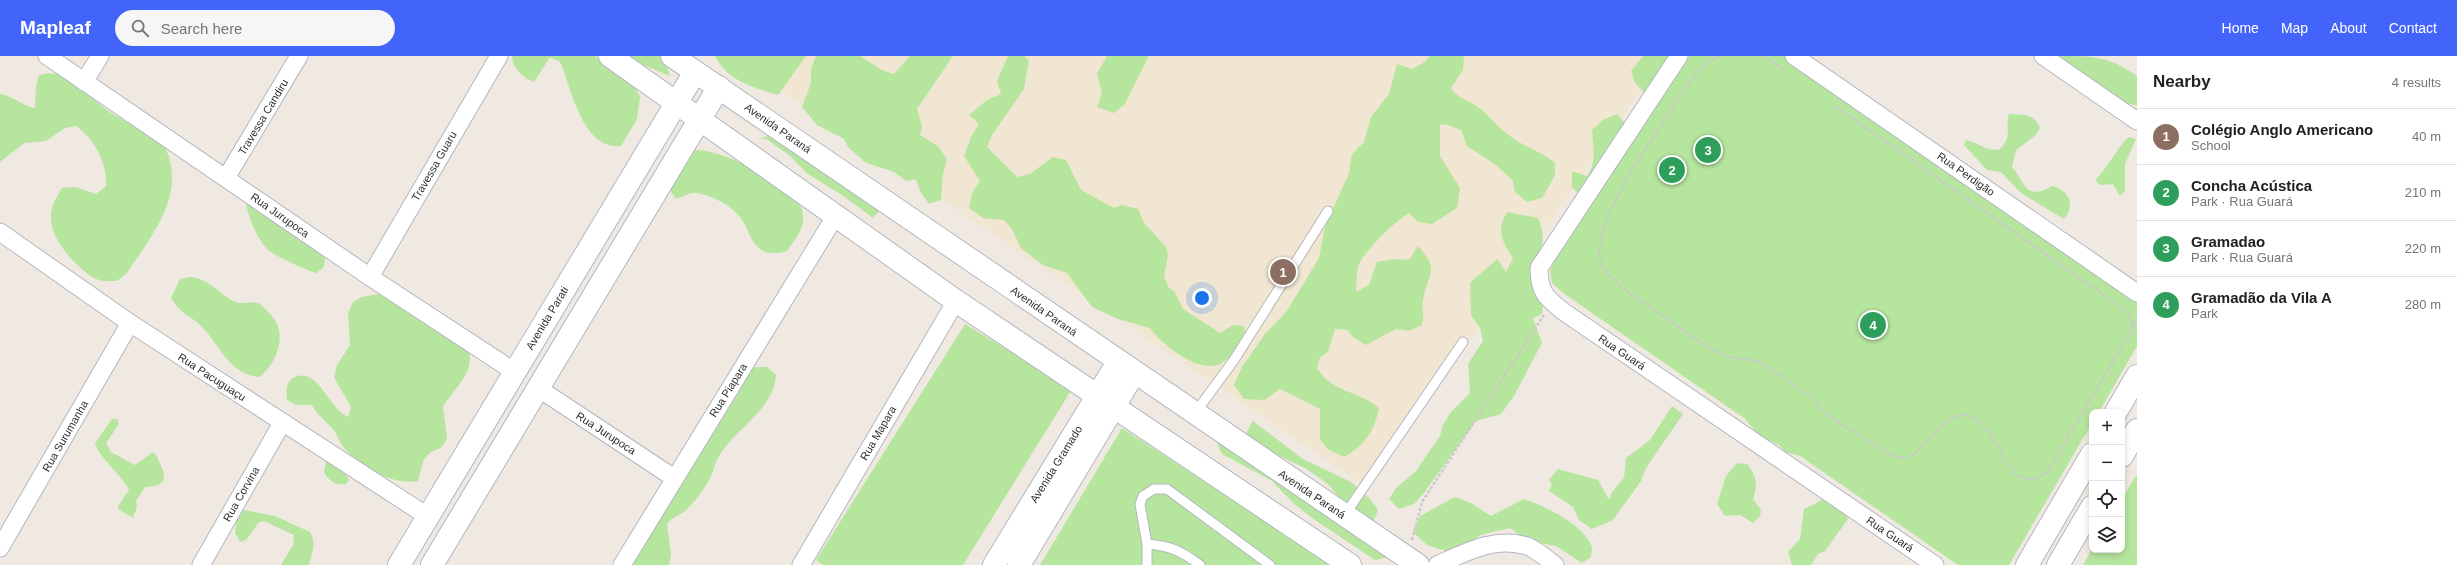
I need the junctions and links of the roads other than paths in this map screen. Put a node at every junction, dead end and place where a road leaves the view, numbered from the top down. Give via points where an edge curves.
1 (47, 56) edge
2 (100, 56) edge
3 (300, 56) edge
4 (499, 56) edge
5 (610, 56) edge
6 (672, 56) edge
7 (1679, 56) edge
8 (1794, 56) edge
9 (2043, 56) edge
10 (696, 72) junction
11 (84, 82) junction
12 (719, 87) junction
13 (676, 102) junction
14 (698, 119) junction
15 (2137, 121) edge
16 (226, 178) junction
17 (1328, 211) dead end
18 (836, 215) junction
19 (1, 235) edge
20 (370, 277) junction
21 (2137, 293) edge
22 (956, 301) junction
23 (130, 323) junction
24 (1463, 342) dead end
25 (1126, 368) junction
26 (515, 372) junction
27 (2137, 376) edge
28 (538, 388) junction
29 (1106, 401) junction
30 (2118, 409) edge
31 (1194, 414) junction
32 (282, 423) junction
33 (2137, 430) edge
34 (2125, 451) edge
35 (2089, 459) edge
36 (674, 478) junction
37 (2089, 512) edge
38 (427, 516) junction
39 (1344, 516) junction
40 (1147, 544) junction
41 (0, 548) edge
42 (1414, 562) edge
43 (201, 565) edge
44 (399, 565) edge
45 (432, 565) edge
46 (622, 565) edge
47 (800, 565) edge
48 (994, 565) edge
49 (1019, 565) edge
50 (1147, 565) edge
51 (1200, 565) edge
52 (1270, 565) edge
53 (1350, 565) edge
54 (1437, 565) edge
55 (1555, 565) edge
56 (1935, 565) edge
57 (2027, 565) edge
58 (2058, 565) edge

1 - 11 street, Rua Jurupoca
2 - 11 street
3 - 16 street, Travessa Candiru
4 - 20 street, Travessa Guaru
5 - 13 main road
6 - 10 main road, Avenida Paraná
7 - 56 street, Rua Guará via 1539,268 1539,285 1552,303
8 - 21 street, Rua Perdigão
9 - 15 street
10 - 12 main road, Avenida Paraná
10 - 13 main road, Avenida Parati
11 - 16 street, Rua Jurupoca
12 - 14 main road
12 - 25 main road, Avenida Paraná
13 - 14 main road
13 - 26 main road, Avenida Parati
14 - 18 main road
14 - 28 main road
16 - 20 street, Rua Jurupoca
17 - 31 lane via 1234,360
18 - 22 main road
18 - 36 street, Rua Piapara
19 - 23 street, Rua Pacuguaçu
20 - 26 street, Rua Jurupoca
22 - 29 main road
22 - 47 street, Rua Mapara
23 - 32 street, Rua Pacuguaçu
23 - 41 street, Rua Surumanha
24 - 39 lane
25 - 29 main road, Avenida Gramado
25 - 31 main road, Avenida Paraná
26 - 38 main road, Avenida Parati
27 - 30 main road
28 - 36 street, Rua Jurupoca
28 - 45 main road
29 - 48 main road, Avenida Gramado
29 - 49 main road, Avenida Gramado
29 - 53 main road
31 - 39 main road, Avenida Paraná
32 - 38 street, Rua Pacuguaçu
32 - 43 street, Rua Corvina
33 - 34 main road
35 - 57 main road
36 - 46 street, Rua Piapara
37 - 58 main road
38 - 44 main road, Avenida Parati
39 - 42 main road, Avenida Paraná
40 - 50 lane
40 - 51 lane via 1179,550
40 - 52 lane via 1140,504 1143,496 1154,490 1167,489
54 - 55 street via 1474,548 1503,542 1528,547

